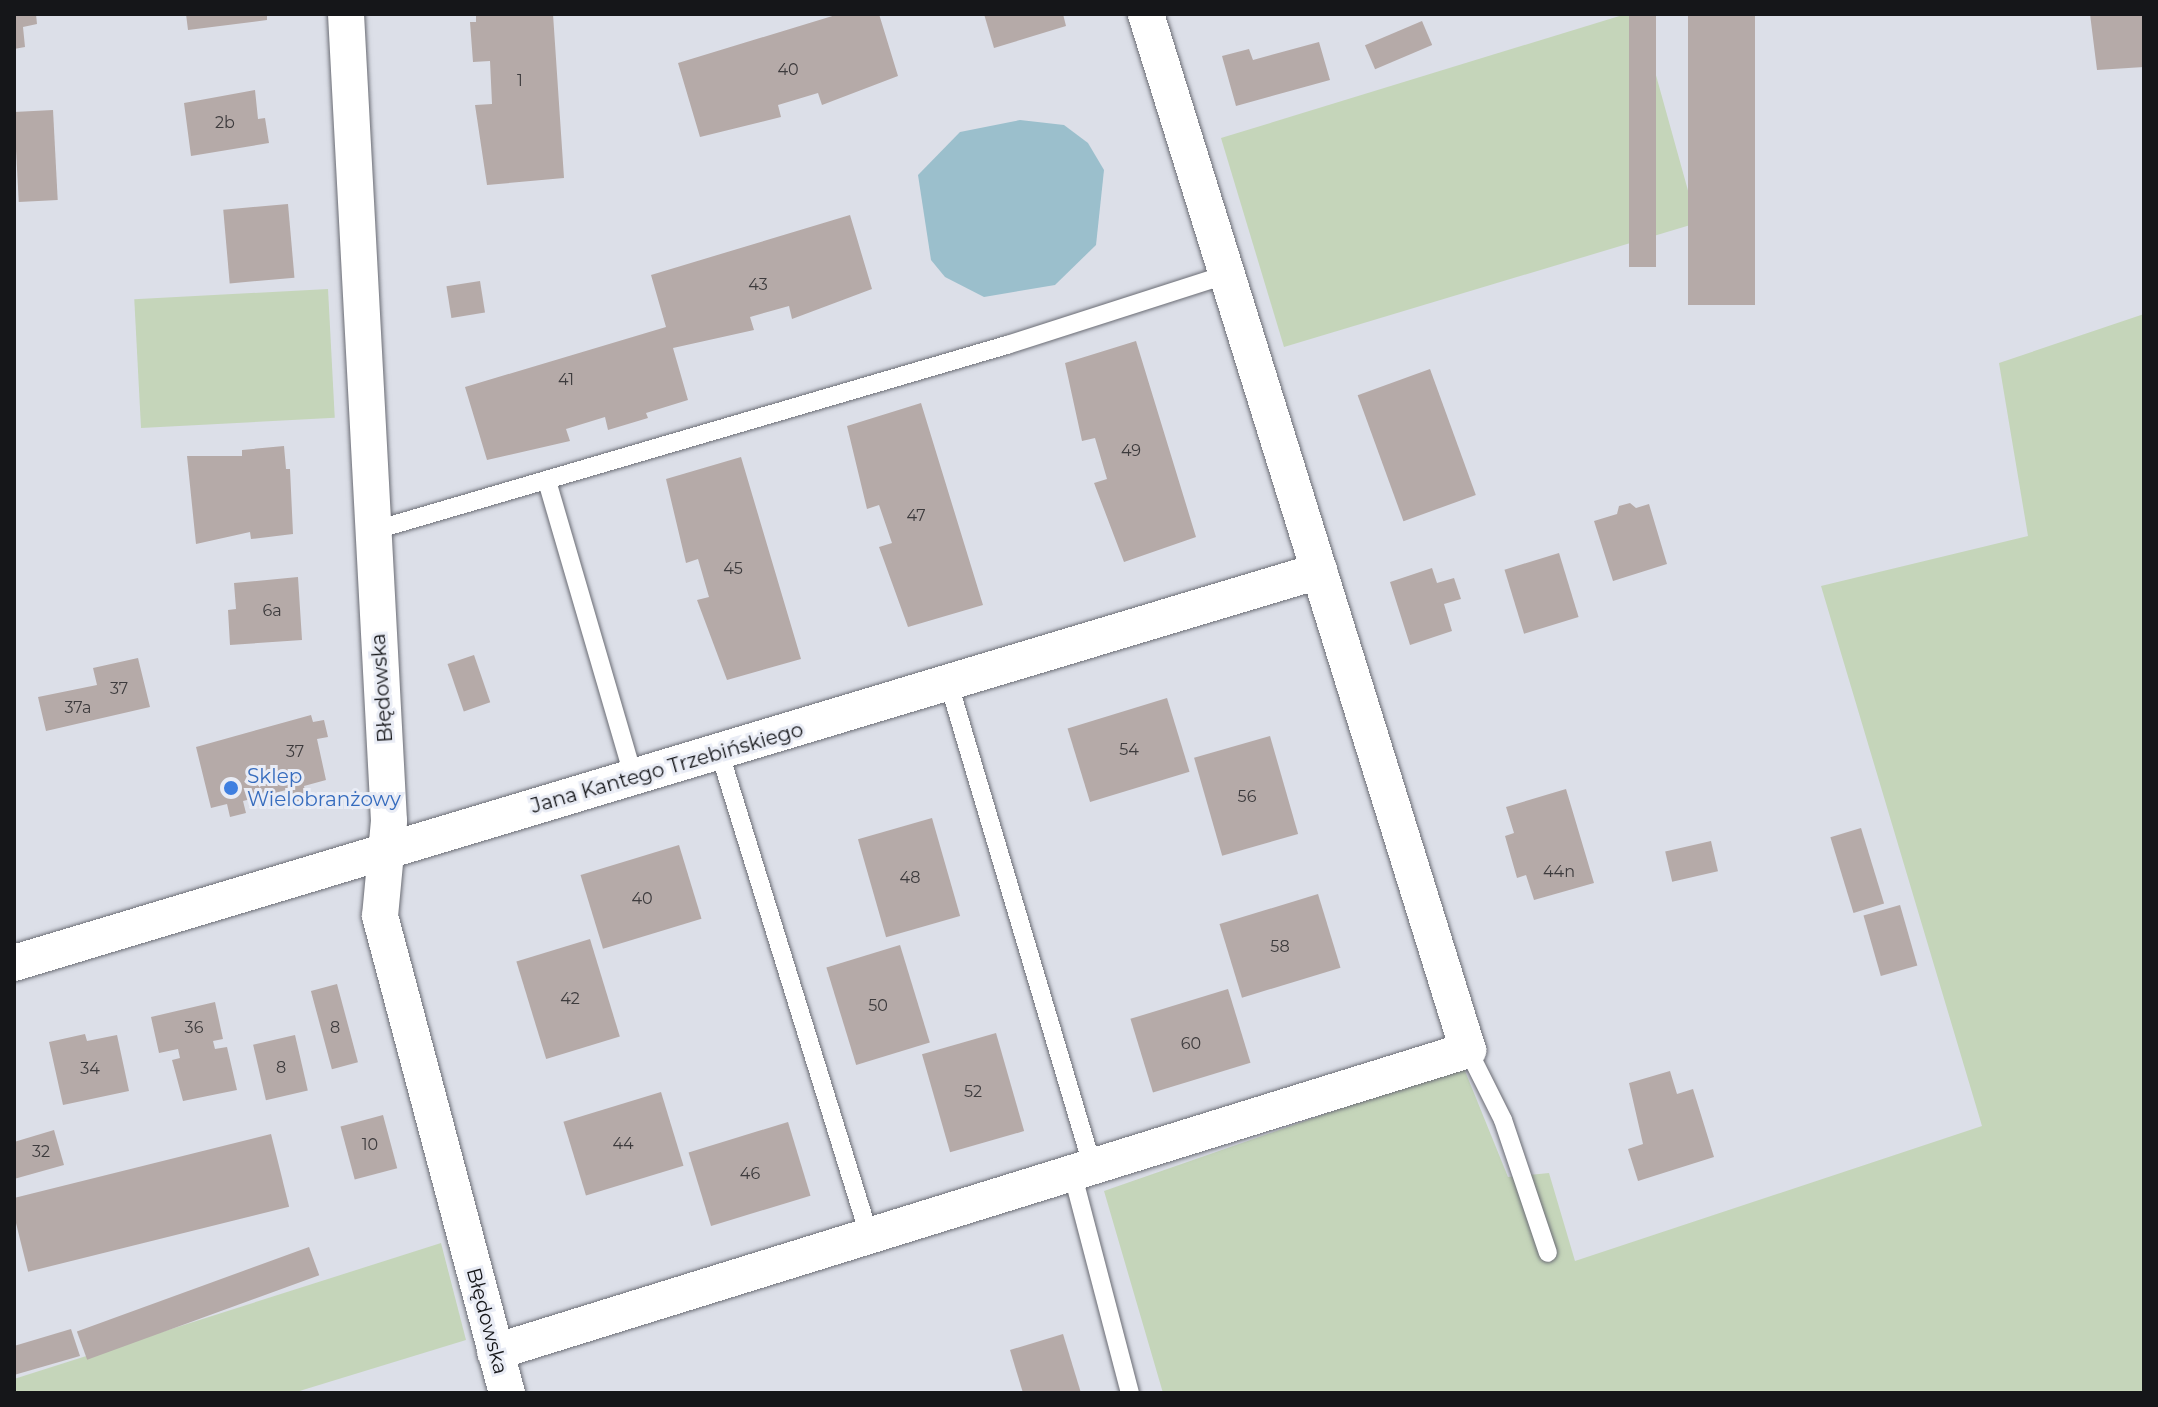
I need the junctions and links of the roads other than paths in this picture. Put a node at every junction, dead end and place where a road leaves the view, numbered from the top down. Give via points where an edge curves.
1 (346, 14) edge
2 (1146, 14) edge
3 (1228, 274) junction
4 (547, 481) junction
5 (372, 531) junction
6 (1319, 571) junction
7 (949, 684) junction
8 (720, 754) junction
9 (634, 778) junction
10 (386, 849) junction
11 (14, 963) edge
12 (1468, 1050) junction
13 (1082, 1169) junction
14 (869, 1235) junction
15 (1548, 1253) dead end
16 (495, 1352) junction
17 (507, 1393) edge
18 (1130, 1393) edge

1 - 5 street, Błędowska
2 - 3 street
3 - 4 lane
3 - 6 street
4 - 5 lane
4 - 9 lane
5 - 10 street, Błędowska via 386,750
6 - 7 street, Jana Kantego Trzebińskiego
6 - 12 street
7 - 8 street, Jana Kantego Trzebińskiego
7 - 13 lane
8 - 9 street, Jana Kantego Trzebińskiego
8 - 14 lane
9 - 10 street, Jana Kantego Trzebińskiego
10 - 11 street, Jana Kantego Trzebińskiego
10 - 16 street, Błędowska via 380,916 385,948
12 - 13 street
12 - 15 lane via 1503,1120
13 - 14 street
13 - 18 lane
14 - 16 street
16 - 17 street, Błędowska

